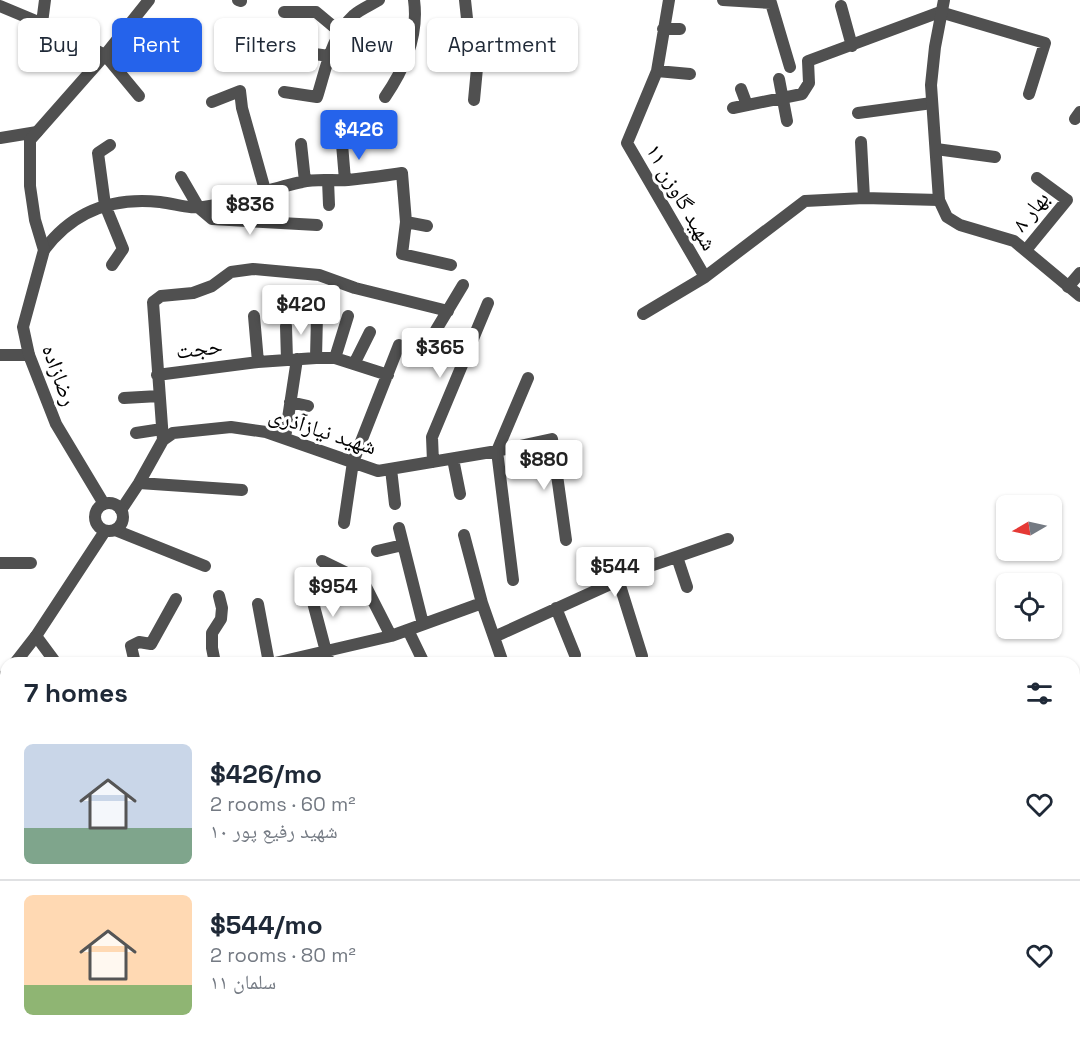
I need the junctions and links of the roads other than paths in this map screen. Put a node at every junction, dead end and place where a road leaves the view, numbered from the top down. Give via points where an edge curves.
1 (45, 0) edge
2 (149, 0) edge
3 (379, 0) edge
4 (414, 0) edge
5 (465, 0) edge
6 (669, 0) edge
7 (723, 0) edge
8 (0, 6) edge
9 (842, 6) dead end
10 (942, 6) edge
11 (284, 12) dead end
12 (30, 18) edge
13 (43, 18) edge
14 (133, 18) edge
15 (352, 18) edge
16 (467, 18) edge
17 (330, 24) edge
18 (663, 29) junction
19 (680, 29) dead end
20 (112, 45) edge
21 (852, 46) junction
22 (100, 52) edge
23 (318, 54) edge
24 (105, 55) junction
25 (329, 56) joint
26 (790, 67) dead end
27 (657, 70) junction
28 (477, 72) edge
29 (690, 74) dead end
30 (780, 79) dead end
31 (741, 89) dead end
32 (284, 92) dead end
33 (1029, 94) dead end
34 (139, 96) dead end
35 (385, 97) dead end
36 (783, 98) junction
37 (474, 100) dead end
38 (212, 102) dead end
39 (932, 103) junction
40 (747, 105) junction
41 (734, 108) dead end
42 (858, 113) dead end
43 (787, 121) dead end
44 (37, 132) junction
45 (0, 138) edge
46 (861, 142) dead end
47 (301, 144) dead end
48 (342, 144) dead end
49 (110, 145) dead end
50 (936, 149) junction
51 (995, 157) dead end
52 (181, 177) dead end
53 (1037, 178) dead end
54 (328, 180) junction
55 (345, 180) junction
56 (305, 181) junction
57 (265, 190) junction
58 (864, 198) junction
59 (939, 200) junction
60 (105, 205) junction
61 (329, 205) dead end
62 (199, 208) junction
63 (406, 222) junction
64 (317, 225) dead end
65 (427, 226) dead end
66 (44, 250) junction
67 (1026, 250) junction
68 (112, 265) dead end
69 (451, 266) dead end
70 (1080, 273) edge
71 (705, 277) junction
72 (463, 285) dead end
73 (1068, 287) junction
74 (1080, 296) edge
75 (488, 303) dead end
76 (448, 311) junction
77 (643, 314) dead end
78 (317, 315) dead end
79 (254, 316) dead end
80 (348, 316) dead end
81 (286, 326) dead end
82 (436, 330) dead end
83 (370, 332) dead end
84 (399, 345) dead end
85 (0, 355) edge
86 (29, 355) junction
87 (316, 358) junction
88 (335, 358) junction
89 (292, 359) junction
90 (258, 362) junction
91 (354, 364) junction
92 (157, 375) junction
93 (388, 375) junction
94 (528, 378) dead end
95 (159, 396) junction
96 (124, 398) dead end
97 (290, 402) junction
98 (308, 406) dead end
99 (136, 433) dead end
100 (162, 435) junction
101 (285, 438) junction
102 (497, 452) junction
103 (453, 459) junction
104 (353, 462) junction
105 (433, 462) junction
106 (391, 469) junction
107 (139, 483) junction
108 (242, 490) dead end
109 (460, 494) dead end
110 (104, 504) junction
111 (395, 504) dead end
112 (121, 510) junction
113 (344, 523) dead end
114 (399, 528) dead end
115 (110, 530) junction
116 (464, 535) dead end
117 (728, 539) dead end
118 (566, 540) dead end
119 (403, 545) junction
120 (377, 551) dead end
121 (677, 557) junction
122 (322, 561) dead end
123 (0, 563) edge
124 (31, 563) dead end
125 (205, 566) dead end
126 (618, 579) junction
127 (513, 580) dead end
128 (687, 586) dead end
129 (310, 591) dead end
130 (219, 596) dead end
131 (176, 599) dead end
132 (258, 603) dead end
133 (482, 603) junction
134 (556, 609) junction
135 (423, 624) junction
136 (408, 630) junction
137 (36, 636) junction
138 (391, 636) junction
139 (494, 637) junction
140 (575, 655) dead end
141 (642, 656) dead end
142 (20, 657) edge
143 (52, 657) edge
144 (134, 657) edge
145 (214, 657) edge
146 (268, 657) edge
147 (327, 657) edge
148 (330, 657) edge
149 (421, 657) edge
150 (501, 657) edge

1 - 13 street
2 - 14 street
3 - 15 street
4 - 35 street via 417,18 411,47 399,77
5 - 16 street
6 - 18 street, شهید گاوزن ۱۱
7 - 26 street via 771,3
8 - 12 street
9 - 21 street
10 - 21 street
10 - 33 street via 1045,43
10 - 39 street
11 - 17 street via 316,12
18 - 19 street
18 - 27 street, شهید گاوزن ۱۱
20 - 24 street
21 - 36 street via 808,61 809,83 802,94
22 - 24 street
23 - 25 street
24 - 34 street
24 - 44 street
25 - 32 street via 317,98
27 - 29 street
27 - 71 street, شهید گاوزن ۱۱ via 627,143
28 - 37 street
30 - 36 street
31 - 40 street
36 - 40 street
36 - 43 street
38 - 57 street via 240,91
39 - 42 street
39 - 50 street
40 - 41 street
44 - 45 street
44 - 66 street via 30,140 30,186
46 - 58 street
47 - 56 street
48 - 55 street
49 - 60 street via 98,153
50 - 51 street
50 - 59 street
52 - 62 street
53 - 67 street, بهار ۸ via 1067,200
54 - 55 street
54 - 56 street
54 - 61 street
55 - 63 street via 402,174
56 - 57 street
57 - 62 street
58 - 59 street
58 - 71 street via 806,201
59 - 67 street via 947,217 960,225 1014,242
60 - 62 street via 130,200
60 - 66 street via 79,217
60 - 68 street via 123,249
62 - 64 street via 212,219
63 - 65 street
63 - 69 street via 402,254
66 - 86 street, رضازاده via 23,327
67 - 73 street
70 - 73 street
71 - 77 street, شهید گاوزن ۱۱
72 - 76 street
73 - 74 street
75 - 105 street via 432,437
76 - 82 street
76 - 92 street via 319,275 253,269 231,272 212,286 193,293 161,296 153,302
78 - 87 street
79 - 90 street
80 - 88 street
81 - 89 street
83 - 91 street
84 - 93 street
85 - 86 street
86 - 110 street, رضازاده via 57,424
87 - 88 street, حجت
87 - 89 street, حجت
88 - 91 street, حجت
89 - 90 street, حجت
89 - 97 street
90 - 92 street, حجت
91 - 93 street, حجت
92 - 95 street
93 - 104 street
94 - 102 street
95 - 96 street
95 - 100 street
97 - 98 street
97 - 101 street
99 - 100 street, شهید نیازآذری
100 - 101 street, شهید نیازآذری via 231,427
100 - 107 street
101 - 104 street, شهید نیازآذری
102 - 103 street, شهید نیازآذری
102 - 118 street, شهید نیازآذری via 552,439
102 - 127 street
103 - 105 street, شهید نیازآذری
103 - 109 street
104 - 106 street, شهید نیازآذری via 378,471
104 - 113 street
105 - 106 street, شهید نیازآذری
106 - 111 street
107 - 108 street
107 - 112 street
110 - 112 street via 114,504
110 - 115 street via 99,507 96,523
112 - 115 street via 122,521
114 - 119 street
115 - 125 street
115 - 137 street
116 - 133 street
117 - 121 street
119 - 120 street
119 - 135 street
121 - 126 street
121 - 128 street
122 - 138 street via 363,581
123 - 124 street
126 - 134 street
126 - 141 street
129 - 147 street
130 - 145 street via 222,608 221,619 212,633
131 - 144 street via 151,644 139,642 131,646
132 - 146 street
133 - 135 street
133 - 139 street
134 - 139 street
134 - 140 street
135 - 136 street
136 - 138 street
136 - 149 street
137 - 142 street
137 - 143 street
138 - 148 street
139 - 150 street

